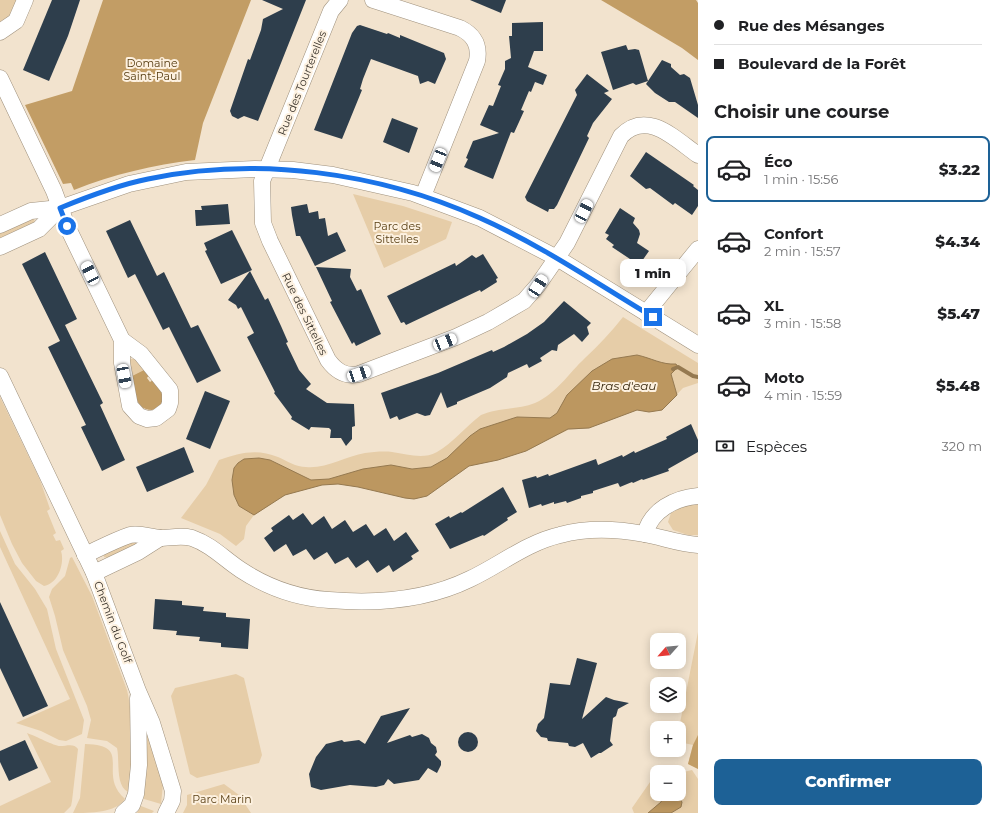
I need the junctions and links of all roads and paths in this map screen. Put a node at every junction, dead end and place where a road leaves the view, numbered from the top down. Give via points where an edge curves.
1 (25, 0) edge
2 (340, 0) edge
3 (373, 0) edge
4 (0, 32) edge
5 (0, 78) edge
6 (698, 155) edge
7 (267, 169) junction
8 (423, 196) junction
9 (60, 208) junction
10 (0, 225) edge
11 (0, 247) edge
12 (698, 249) edge
13 (557, 258) junction
14 (646, 313) junction
15 (122, 340) junction
16 (698, 345) edge
17 (0, 376) edge
18 (698, 496) edge
19 (645, 534) junction
20 (160, 538) junction
21 (698, 545) edge
22 (86, 555) junction
23 (94, 573) junction
24 (138, 691) junction
25 (122, 813) edge
26 (166, 813) edge

1 - 4 street via 16,21
2 - 7 street, Rue des Tourterelles via 331,10
3 - 8 street via 460,28 467,31 476,44 477,61
5 - 9 street
6 - 13 street via 655,126 641,125 626,130 570,239
7 - 8 street via 333,175
7 - 9 street via 199,171 146,179
7 - 13 street, Rue des Sittelles via 261,185 265,229 328,360 346,375 359,374 410,356 488,322 524,301
8 - 13 street via 480,218
9 - 10 street via 31,211
9 - 11 street via 39,229
9 - 15 street
12 - 14 street
13 - 14 street
14 - 16 street
15 - 15 street via 122,364 130,406 139,416 147,419 156,418 168,409 170,390 141,354
17 - 22 street, Chemin du Golf
18 - 19 street via 686,497 667,505 651,519
19 - 20 street via 588,530 560,535 522,549 470,579 446,589 407,598 354,601 296,595 250,576 202,542 184,537
19 - 21 street
20 - 22 street via 130,536
20 - 23 street via 138,552
22 - 23 street, Chemin du Golf
23 - 24 street, Chemin du Golf
24 - 25 street, Chemin du Golf via 139,759 136,794 132,805
24 - 26 street, Chemin du Golf via 152,723 171,784 173,796

